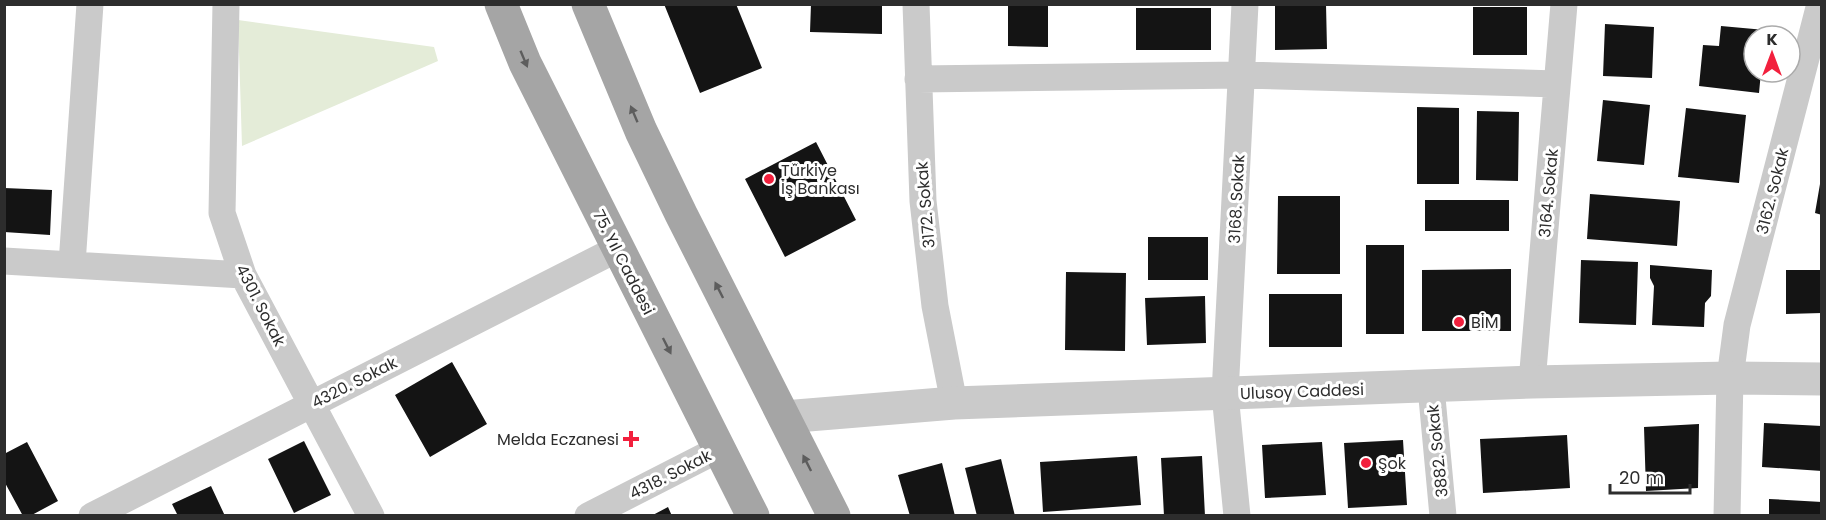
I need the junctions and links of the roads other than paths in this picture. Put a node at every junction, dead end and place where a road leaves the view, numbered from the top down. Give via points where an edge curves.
1 (90, 4) edge
2 (226, 4) edge
3 (501, 4) edge
4 (588, 4) edge
5 (916, 4) edge
6 (1245, 4) edge
7 (1564, 4) edge
8 (1820, 4) edge
9 (1242, 75) junction
10 (918, 79) junction
11 (1557, 84) junction
12 (617, 249) junction
13 (4, 261) edge
14 (72, 264) junction
15 (243, 275) junction
16 (1730, 378) junction
17 (1821, 379) edge
18 (1532, 382) junction
19 (1431, 387) junction
20 (1226, 394) junction
21 (313, 403) junction
22 (954, 403) junction
23 (784, 417) junction
24 (719, 449) junction
25 (92, 516) edge
26 (371, 516) edge
27 (588, 516) edge
28 (753, 516) edge
29 (834, 516) edge
30 (1237, 516) edge
31 (1443, 516) edge
32 (1727, 516) edge

1 - 14 street
2 - 15 street, 4301. Sokak via 222,213
3 -> 12 main road, 75. Yıl Caddesi via 525,63
23 -> 4 main road via 641,131
5 - 10 street, 3172. Sokak
6 - 9 street, 3168. Sokak
7 - 11 street, 3164. Sokak
8 - 16 street, 3162. Sokak via 1737,325
9 - 10 street
9 - 11 street
9 - 20 street, 3168. Sokak
10 - 22 street, 3172. Sokak via 923,201 935,306
11 - 18 street, 3164. Sokak
12 - 21 street, 4320. Sokak
12 -> 24 main road, 75. Yıl Caddesi
13 - 14 street
14 - 15 street
15 - 21 street, 4301. Sokak
16 - 17 street, Ulusoy Caddesi
16 - 18 street, Ulusoy Caddesi
16 - 32 street, 3162. Sokak
18 - 19 street, Ulusoy Caddesi
19 - 20 street, Ulusoy Caddesi
19 - 31 street, 3882. Sokak
20 - 22 street, Ulusoy Caddesi
20 - 30 street, 3168. Sokak
21 - 25 street, 4320. Sokak
21 - 26 street, 4301. Sokak
22 - 23 street, Ulusoy Caddesi
29 -> 23 main road
24 - 27 street, 4318. Sokak
24 - 28 main road, 75. Yıl Caddesi

